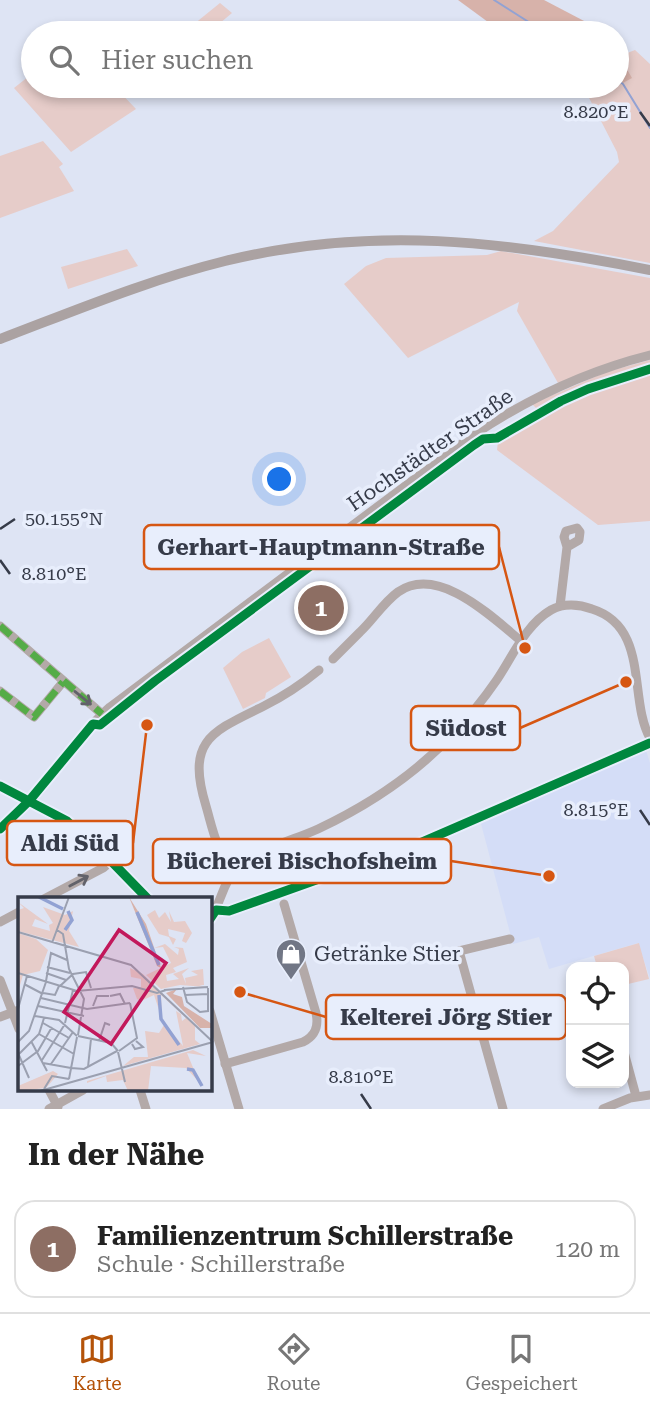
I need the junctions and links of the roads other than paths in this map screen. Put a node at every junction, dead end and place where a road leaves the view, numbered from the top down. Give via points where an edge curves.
1 (650, 270) edge
2 (0, 339) edge
3 (650, 355) edge
4 (567, 547) dead end
5 (560, 606) junction
6 (0, 626) edge
7 (521, 641) junction
8 (333, 659) dead end
9 (319, 670) dead end
10 (64, 682) junction
11 (0, 691) edge
12 (102, 714) junction
13 (650, 738) edge
14 (0, 786) edge
15 (29, 801) junction
16 (0, 829) edge
17 (111, 860) junction
18 (235, 869) junction
19 (48, 897) edge
20 (146, 897) edge
21 (284, 904) dead end
22 (18, 913) edge
23 (212, 915) edge
24 (0, 922) edge
25 (510, 939) dead end
26 (0, 980) edge
27 (15, 1012) edge
28 (566, 1013) edge
29 (0, 1017) edge
30 (212, 1024) edge
31 (528, 1024) dead end
32 (226, 1064) junction
33 (629, 1070) edge
34 (80, 1092) edge
35 (141, 1092) edge
36 (650, 1095) edge
37 (636, 1096) junction
38 (55, 1107) edge
39 (146, 1109) edge
40 (239, 1109) edge
41 (503, 1109) edge
42 (603, 1109) edge

1 - 2 main road via 466,242 331,242 252,255 174,275
3 - 12 street, Hochstädter Straße via 581,377 497,420
4 - 5 street
5 - 7 street via 537,621
5 - 13 street via 600,611 621,631 634,662
6 - 10 street
7 - 8 street via 459,595 442,587 415,585 393,596
7 - 18 street via 463,723 413,771 350,813
9 - 18 street via 277,699 221,727 201,754 199,780 208,814 219,850
10 - 11 street via 34,717
10 -> 12 street
12 - 15 street, Hochstädter Straße
14 - 15 street
15 - 16 street, Hochstädter Straße
15 - 17 street via 66,821
19 -> 17 street
17 - 20 street
18 - 23 street
21 - 32 street via 316,1013 316,1029 303,1042
22 - 24 street
25 - 41 street via 459,951
26 - 27 street
27 - 29 street
28 - 31 street
30 - 32 street
32 - 40 street
33 - 37 street
34 - 38 street
35 - 39 street
36 - 37 street
37 - 42 street

